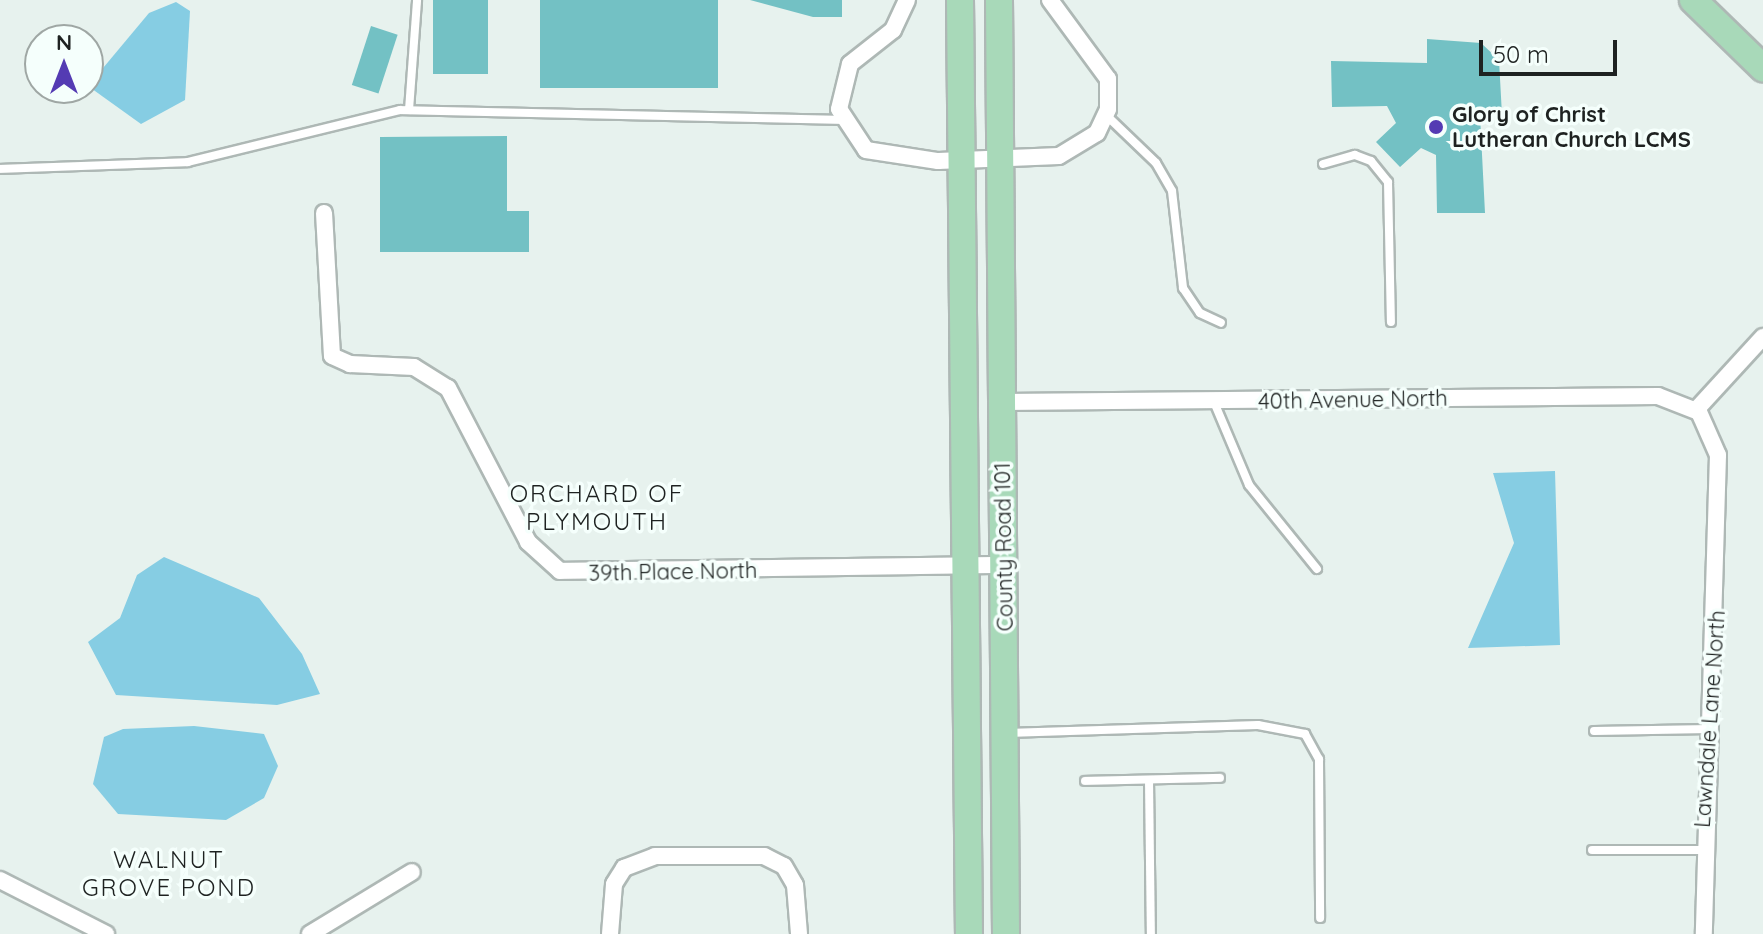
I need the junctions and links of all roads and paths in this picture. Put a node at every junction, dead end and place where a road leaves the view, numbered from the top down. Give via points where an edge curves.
1 (417, 0) edge
2 (907, 0) edge
3 (960, 0) edge
4 (999, 0) edge
5 (1050, 0) edge
6 (1693, 0) edge
7 (1763, 68) edge
8 (409, 110) junction
9 (1106, 115) junction
10 (842, 120) junction
11 (962, 160) junction
12 (1001, 160) junction
13 (1323, 164) dead end
14 (0, 169) edge
15 (324, 213) dead end
16 (1391, 322) dead end
17 (1221, 323) dead end
18 (1763, 337) edge
19 (1002, 402) junction
20 (1214, 402) junction
21 (1698, 411) junction
22 (1004, 565) junction
23 (966, 566) junction
24 (1317, 569) dead end
25 (1710, 729) junction
26 (1594, 731) dead end
27 (1006, 733) junction
28 (1220, 778) dead end
29 (1149, 780) junction
30 (1085, 781) dead end
31 (1592, 850) dead end
32 (1703, 850) junction
33 (412, 872) dead end
34 (0, 880) edge
35 (1320, 918) dead end
36 (106, 934) edge
37 (310, 934) edge
38 (610, 934) edge
39 (799, 934) edge
40 (969, 934) edge
41 (1006, 934) edge
42 (1151, 934) edge
43 (1704, 934) edge

1 - 8 lane
2 - 10 street via 893,30 842,79
3 - 11 main road, County Road 101
4 - 12 main road, County Road 101
5 - 9 street via 1108,79
6 - 7 main road
8 - 10 lane
8 - 14 lane via 188,162
9 - 12 street via 1084,146
9 - 17 lane via 1156,163 1172,191 1183,288 1200,313
10 - 11 street via 866,150 886,158
11 - 12 street
11 - 23 main road, County Road 101
12 - 19 main road, County Road 101
13 - 16 lane via 1355,155 1371,161 1388,182
15 - 23 street, 39th Place North via 325,339 340,362 414,367 448,388 528,542 560,571
18 - 21 street
19 - 20 street, 40th Avenue North
19 - 22 main road, County Road 101
20 - 21 street, 40th Avenue North via 1658,396
20 - 24 lane via 1249,485
21 - 25 street, Lawndale Lane North via 1718,455
22 - 23 street, 39th Place North
22 - 27 main road, County Road 101
23 - 40 main road, County Road 101
25 - 26 lane
25 - 32 street, Lawndale Lane North
27 - 35 lane via 1258,725 1305,734 1319,759
27 - 41 main road, County Road 101
28 - 29 lane
29 - 30 lane
29 - 42 lane
31 - 32 lane
32 - 43 street, Lawndale Lane North
33 - 37 street
34 - 36 street
38 - 39 street via 614,884 636,861 764,856 784,866 795,885

